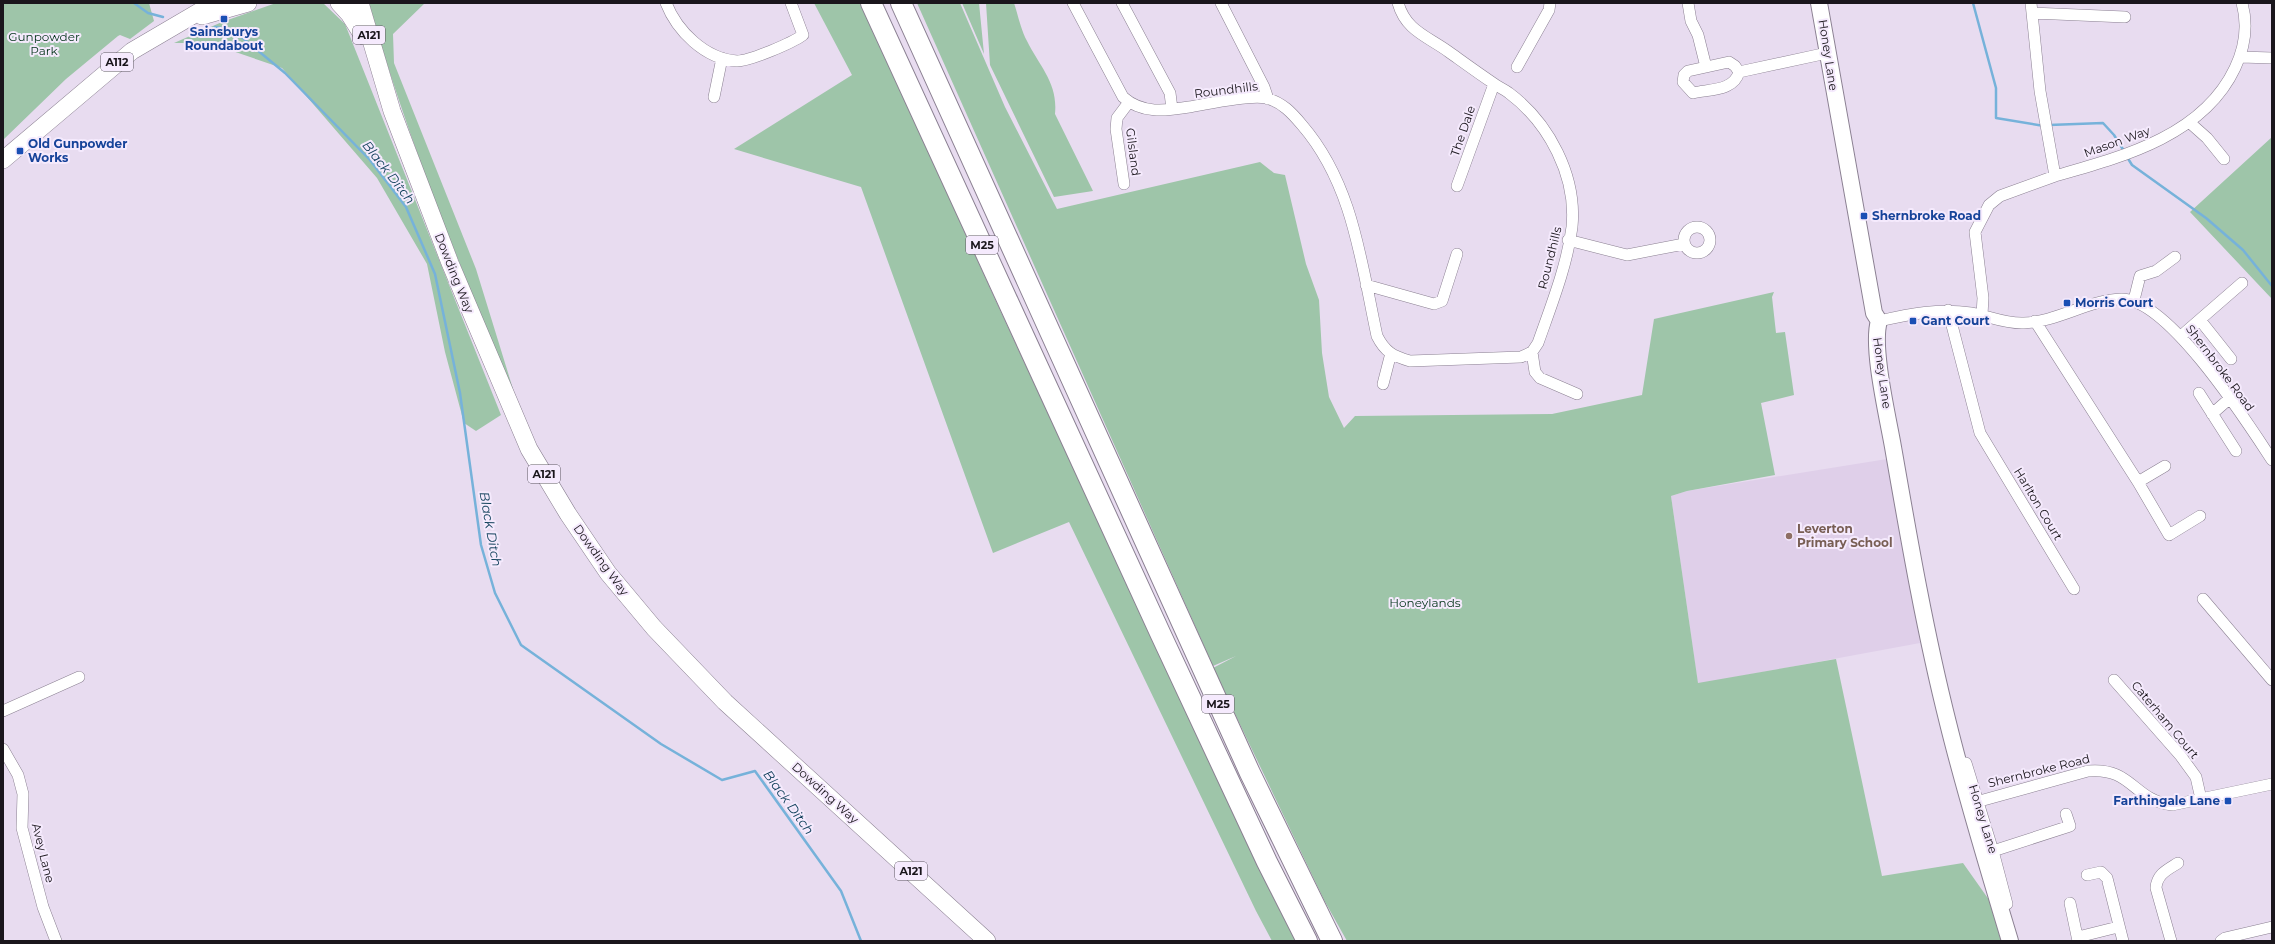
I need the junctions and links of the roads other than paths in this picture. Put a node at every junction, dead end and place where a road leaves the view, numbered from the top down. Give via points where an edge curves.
1 (214, 3) edge
2 (248, 3) edge
3 (339, 3) edge
4 (360, 3) edge
5 (666, 3) edge
6 (791, 3) edge
7 (871, 3) edge
8 (901, 3) edge
9 (1073, 3) edge
10 (1122, 3) edge
11 (1221, 3) edge
12 (1398, 3) edge
13 (1550, 3) edge
14 (1688, 3) edge
15 (1819, 3) edge
16 (2242, 3) edge
17 (2032, 8) edge
18 (2126, 17) dead end
19 (188, 19) junction
20 (1827, 53) junction
21 (2240, 57) junction
22 (722, 58) junction
23 (2272, 58) edge
24 (378, 67) junction
25 (1517, 67) dead end
26 (1706, 67) junction
27 (1740, 72) junction
28 (1494, 84) junction
29 (714, 97) dead end
30 (1268, 99) junction
31 (1129, 102) junction
32 (1172, 109) junction
33 (2189, 122) junction
34 (2224, 159) dead end
35 (3, 160) edge
36 (2055, 176) junction
37 (1124, 184) dead end
38 (1457, 186) dead end
39 (1568, 240) junction
40 (1684, 244) dead end
41 (1457, 254) dead end
42 (2175, 257) dead end
43 (2242, 283) dead end
44 (1366, 285) junction
45 (2134, 300) junction
46 (1948, 310) junction
47 (1982, 315) junction
48 (2200, 320) junction
49 (1879, 321) junction
50 (2035, 321) junction
51 (2181, 336) junction
52 (1532, 352) junction
53 (1391, 353) junction
54 (2231, 358) dead end
55 (1383, 384) dead end
56 (2199, 393) dead end
57 (1578, 394) dead end
58 (2229, 399) junction
59 (2212, 414) junction
60 (2268, 444) edge
61 (2236, 451) dead end
62 (2272, 460) edge
63 (2165, 466) dead end
64 (2138, 482) junction
65 (2200, 516) dead end
66 (2074, 589) dead end
67 (2203, 599) dead end
68 (79, 677) dead end
69 (2114, 680) dead end
70 (2272, 680) edge
71 (3, 711) edge
72 (3, 749) edge
73 (2272, 784) edge
74 (2201, 799) junction
75 (1973, 802) junction
76 (2066, 814) dead end
77 (1993, 851) junction
78 (2178, 863) dead end
79 (2086, 875) dead end
80 (2070, 902) dead end
81 (2004, 921) junction
82 (2118, 927) junction
83 (2272, 927) edge
84 (2078, 939) edge
85 (56, 941) edge
86 (987, 941) edge
87 (1307, 941) edge
88 (1332, 941) edge
89 (2010, 941) edge
90 (2123, 941) edge
91 (2171, 941) edge
92 (2221, 941) edge

1 - 19 main road, A112
2 - 19 main road, A112
3 - 24 main road, Dowding Way / A121 via 359,29
4 - 24 main road, Dowding Way / A121
5 - 22 street via 686,36
6 - 22 street via 803,35 790,44 738,61
7 - 87 highway, M25 via 1161,635 1267,862
8 - 88 highway, M25 via 1250,773
9 - 31 street, Roundhills via 1123,97
10 - 32 street via 1170,93
11 - 30 street via 1264,86
12 - 28 street, Roundhills via 1401,13 1412,29
13 - 25 street via 1549,10
14 - 26 street
15 - 20 street, Honey Lane
16 - 21 street, Mason Way via 2246,24
17 - 18 street
17 - 36 street via 2040,91
19 - 35 main road, A112 via 132,50
20 - 27 street
20 - 49 street, Honey Lane via 1874,313
21 - 23 street
21 - 33 street, Mason Way via 2223,90
22 - 29 street
24 - 86 main road, Dowding Way / A121 via 392,111 450,263 529,449 568,514 608,573 654,628 726,702
26 - 27 street via 1729,62
26 - 27 street via 1688,70 1684,75 1683,82 1693,93 1732,85
28 - 38 street, The Dale
28 - 39 street, Roundhills via 1509,92 1526,109 1545,131 1560,155 1570,190 1572,227
30 - 32 street, Roundhills via 1259,97
30 - 44 street, Roundhills via 1290,111 1333,169 1354,228
31 - 32 street, Roundhills via 1146,110
31 - 37 street, Gilsland via 1117,118 1116,130
33 - 34 street via 2207,138
33 - 36 street, Mason Way via 2145,148
36 - 47 street, Mason Way via 2000,196 1989,205 1975,232 1983,298
39 - 40 street via 1627,255
39 - 52 street, Roundhills via 1562,272 1538,343
41 - 44 street via 1442,301 1434,304
42 - 45 street via 2156,271 2140,276
43 - 48 street
44 - 53 street, Roundhills via 1377,336 1383,348
45 - 50 street via 2110,301
45 - 51 street, Shernbroke Road via 2154,312
46 - 47 street
46 - 49 street via 1911,313
46 - 66 street, Harlton Court via 1980,433
47 - 50 street via 2006,322
48 - 51 street
48 - 54 street
49 - 75 street, Honey Lane via 1876,333 1900,492 1947,719
50 - 64 street
51 - 58 street, Shernbroke Road
52 - 53 street, Roundhills via 1521,357 1410,360
52 - 57 street via 1535,372 1540,378
53 - 55 street
56 - 59 street
58 - 59 street
58 - 60 street, Shernbroke Road
59 - 61 street
60 - 62 street, Shernbroke Road
63 - 64 street
64 - 65 street via 2169,535
67 - 70 street
68 - 71 street
69 - 74 street, Caterham Court via 2180,755 2196,777
72 - 85 street, Avey Lane via 18,775 23,794 22,828 43,908
73 - 74 street, Shernbroke Road
74 - 75 street, Shernbroke Road via 2172,805 2159,803 2145,796 2122,777 2102,770 2088,771
75 - 77 street, Honey Lane
75 - 81 street, Honey Lane
76 - 77 street via 2070,826
77 - 81 street, Honey Lane via 2009,913
78 - 91 street via 2162,872 2156,881
79 - 82 street via 2101,872 2107,878
80 - 84 street
81 - 89 street, Honey Lane
82 - 84 street
82 - 90 street
83 - 92 street via 2224,938

